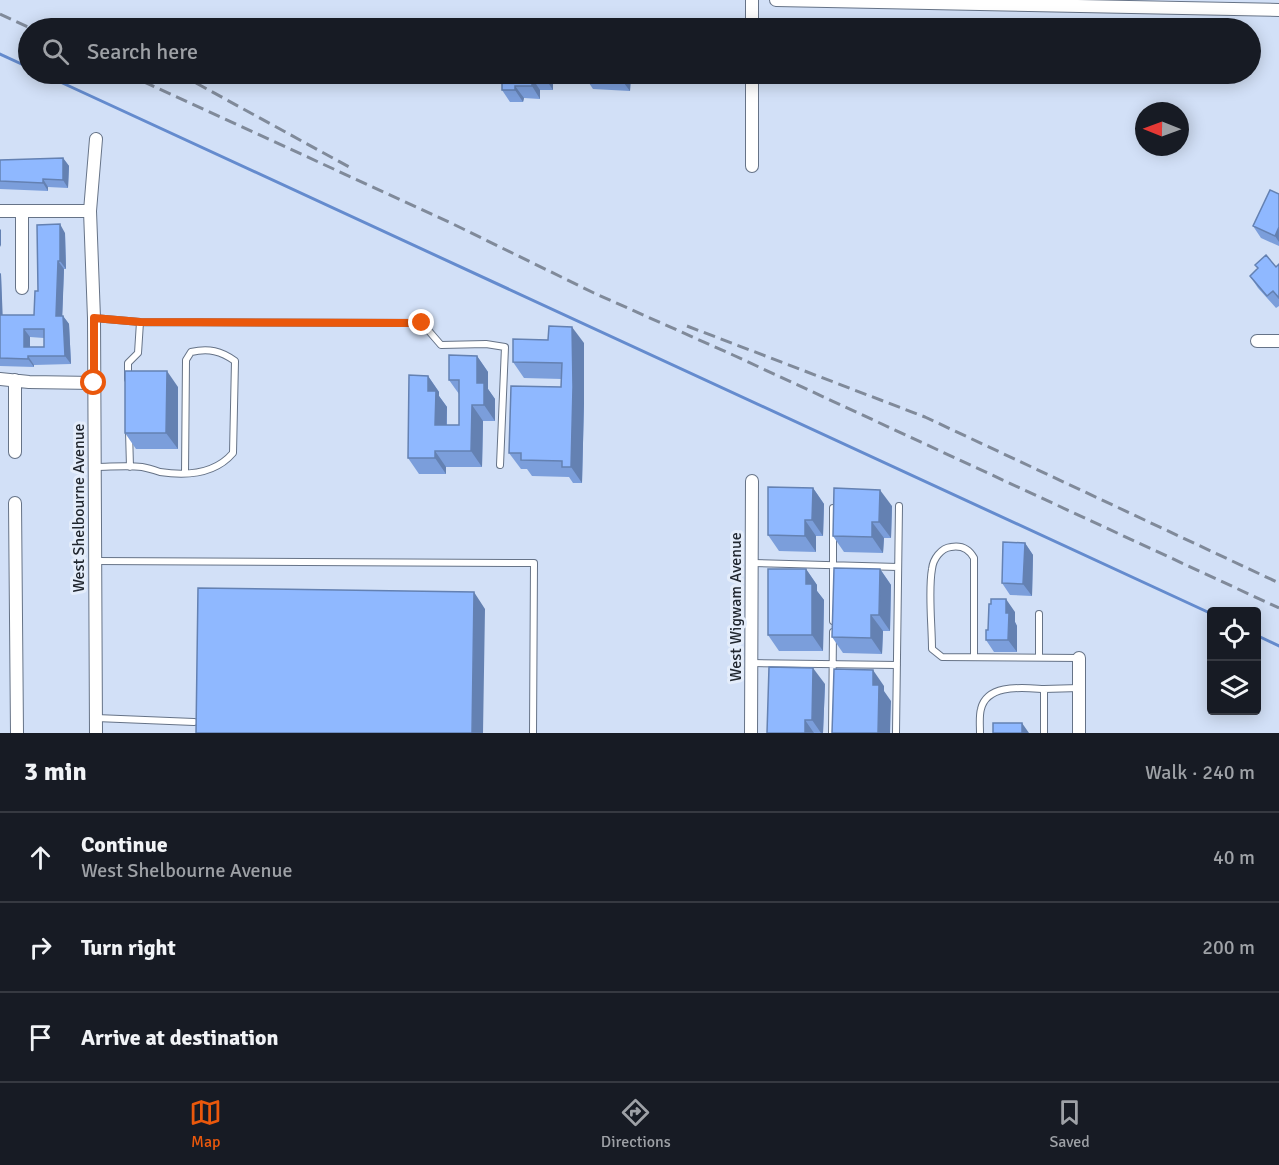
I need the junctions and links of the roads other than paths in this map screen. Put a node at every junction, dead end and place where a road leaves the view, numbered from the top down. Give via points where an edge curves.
1 (752, 0) edge
2 (776, 0) edge
3 (1081, 3) edge
4 (1160, 4) edge
5 (1279, 10) edge
6 (752, 18) edge
7 (752, 84) edge
8 (96, 140) dead end
9 (752, 166) dead end
10 (0, 211) edge
11 (22, 211) junction
12 (90, 211) junction
13 (22, 288) dead end
14 (94, 318) junction
15 (140, 322) junction
16 (1257, 341) dead end
17 (1279, 341) edge
18 (0, 379) edge
19 (15, 380) junction
20 (94, 383) junction
21 (128, 386) edge
22 (129, 421) edge
23 (15, 452) dead end
24 (500, 465) dead end
25 (94, 467) junction
26 (130, 467) junction
27 (185, 472) junction
28 (752, 481) dead end
29 (15, 503) dead end
30 (899, 506) dead end
31 (833, 508) edge
32 (95, 561) junction
33 (752, 563) junction
34 (832, 565) junction
35 (898, 567) junction
36 (1039, 614) dead end
37 (974, 657) junction
38 (1040, 657) junction
39 (1079, 658) joint
40 (751, 663) junction
41 (833, 664) junction
42 (897, 665) junction
43 (1044, 688) junction
44 (1079, 688) junction
45 (96, 718) junction
46 (194, 722) edge
47 (16, 733) edge
48 (96, 733) edge
49 (533, 733) edge
50 (751, 733) edge
51 (832, 733) edge
52 (896, 733) edge
53 (980, 733) edge
54 (1044, 733) edge
55 (1079, 733) edge

1 - 6 street
2 - 3 street
3 - 4 street
4 - 5 street
7 - 9 street
8 - 12 street, West Shelbourne Avenue
10 - 11 street
11 - 12 street
11 - 13 street
12 - 14 street, West Shelbourne Avenue
14 - 15 lane
14 - 20 street, West Shelbourne Avenue
15 - 21 lane via 138,353 128,363
15 - 24 lane via 422,323 441,345 505,347
16 - 17 street
18 - 19 street
19 - 20 street
19 - 23 street
20 - 25 street, West Shelbourne Avenue
22 - 26 lane
25 - 26 lane
25 - 32 street, West Shelbourne Avenue
26 - 27 lane
27 - 27 lane via 214,469 233,453 235,361 224,353 205,349 192,352 186,360
28 - 33 street, West Wigwam Avenue
29 - 47 street
30 - 35 lane
31 - 34 lane
32 - 45 street, West Shelbourne Avenue
32 - 49 lane via 534,563
33 - 34 lane
33 - 40 street, West Wigwam Avenue
34 - 35 lane
34 - 41 lane
35 - 42 lane
36 - 38 lane
37 - 37 lane via 942,657 932,649 932,568 938,554 949,547 960,546 974,558
37 - 38 lane
38 - 39 lane
39 - 44 street
40 - 41 lane
40 - 50 street, West Wigwam Avenue
41 - 42 lane
41 - 51 lane
42 - 52 lane
43 - 44 lane
43 - 53 lane via 1006,688 987,697 981,708
43 - 54 lane
44 - 55 street
45 - 46 lane
45 - 48 street, West Shelbourne Avenue

